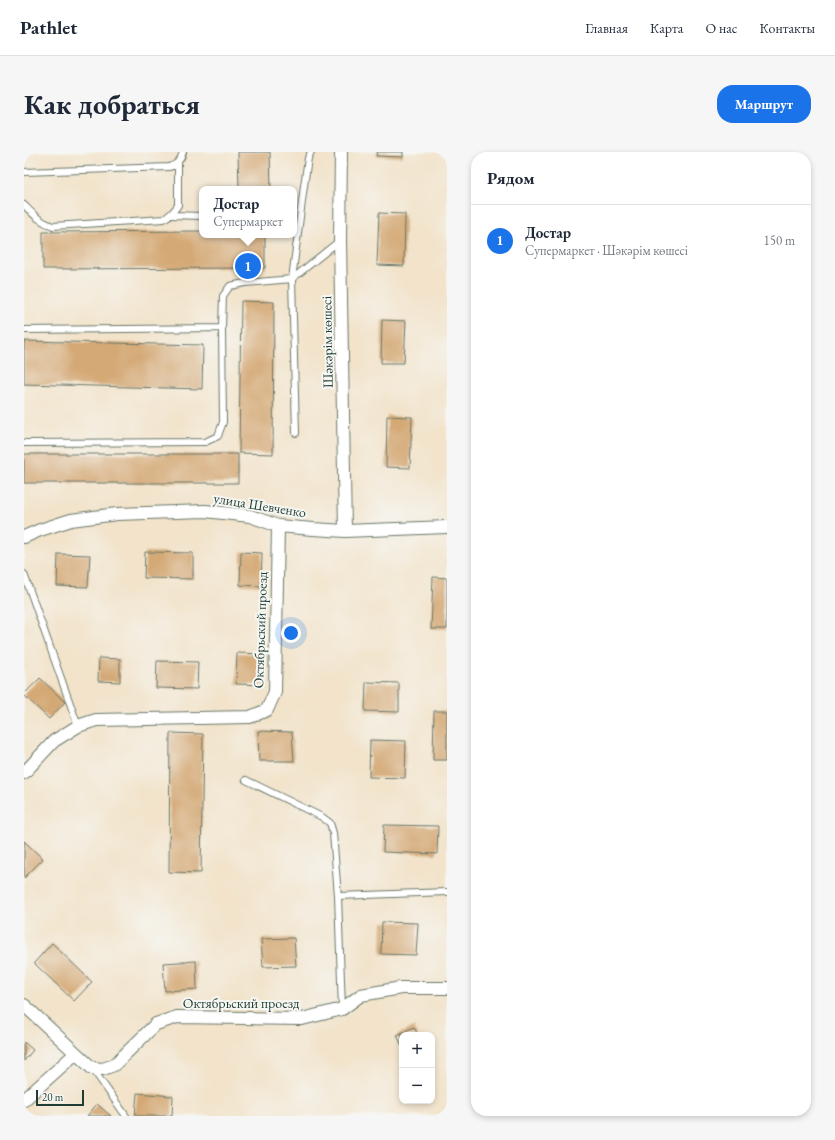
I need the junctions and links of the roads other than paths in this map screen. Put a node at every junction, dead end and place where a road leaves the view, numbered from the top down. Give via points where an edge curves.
1 (183, 152) edge
2 (311, 152) edge
3 (341, 152) edge
4 (178, 163) junction
5 (24, 172) edge
6 (24, 205) edge
7 (171, 215) junction
8 (199, 216) edge
9 (297, 217) edge
10 (295, 238) edge
11 (340, 240) junction
12 (292, 279) junction
13 (222, 328) junction
14 (24, 330) edge
15 (296, 433) dead end
16 (24, 443) edge
17 (278, 526) junction
18 (447, 527) edge
19 (345, 531) junction
20 (24, 537) edge
21 (24, 574) edge
22 (78, 726) junction
23 (24, 773) edge
24 (246, 780) dead end
25 (447, 892) edge
26 (338, 896) junction
27 (447, 988) edge
28 (24, 1005) edge
29 (342, 1009) junction
30 (76, 1053) junction
31 (92, 1068) junction
32 (24, 1100) edge
33 (126, 1116) edge

1 - 4 lane
2 - 9 lane
3 - 11 street, Шәкәрім көшесі
4 - 5 lane via 169,167
4 - 7 lane via 178,205
6 - 7 lane via 37,218 53,226 164,219
7 - 8 lane
10 - 12 lane
11 - 12 lane
11 - 19 street, Шәкәрім көшесі
12 - 13 lane via 230,286 223,296
12 - 15 lane
13 - 14 lane
13 - 16 lane via 224,422 218,436 205,442
17 - 19 street, улица Шевченко
17 - 20 street, улица Шевченко via 250,516 205,512 118,514 71,520
17 - 22 street, Октябрьский проезд via 275,692 267,710 250,717 96,720
18 - 19 street, улица Шевченко
21 - 22 lane
22 - 23 street, Октябрьский проезд via 54,741
24 - 26 lane via 330,823
25 - 26 lane
26 - 29 lane
27 - 29 street, Октябрьский проезд via 401,988 361,995
28 - 30 street
29 - 31 street, Октябрьский проезд via 302,1019 178,1017 156,1024 114,1065 103,1069
30 - 31 street
30 - 32 street
31 - 33 lane

